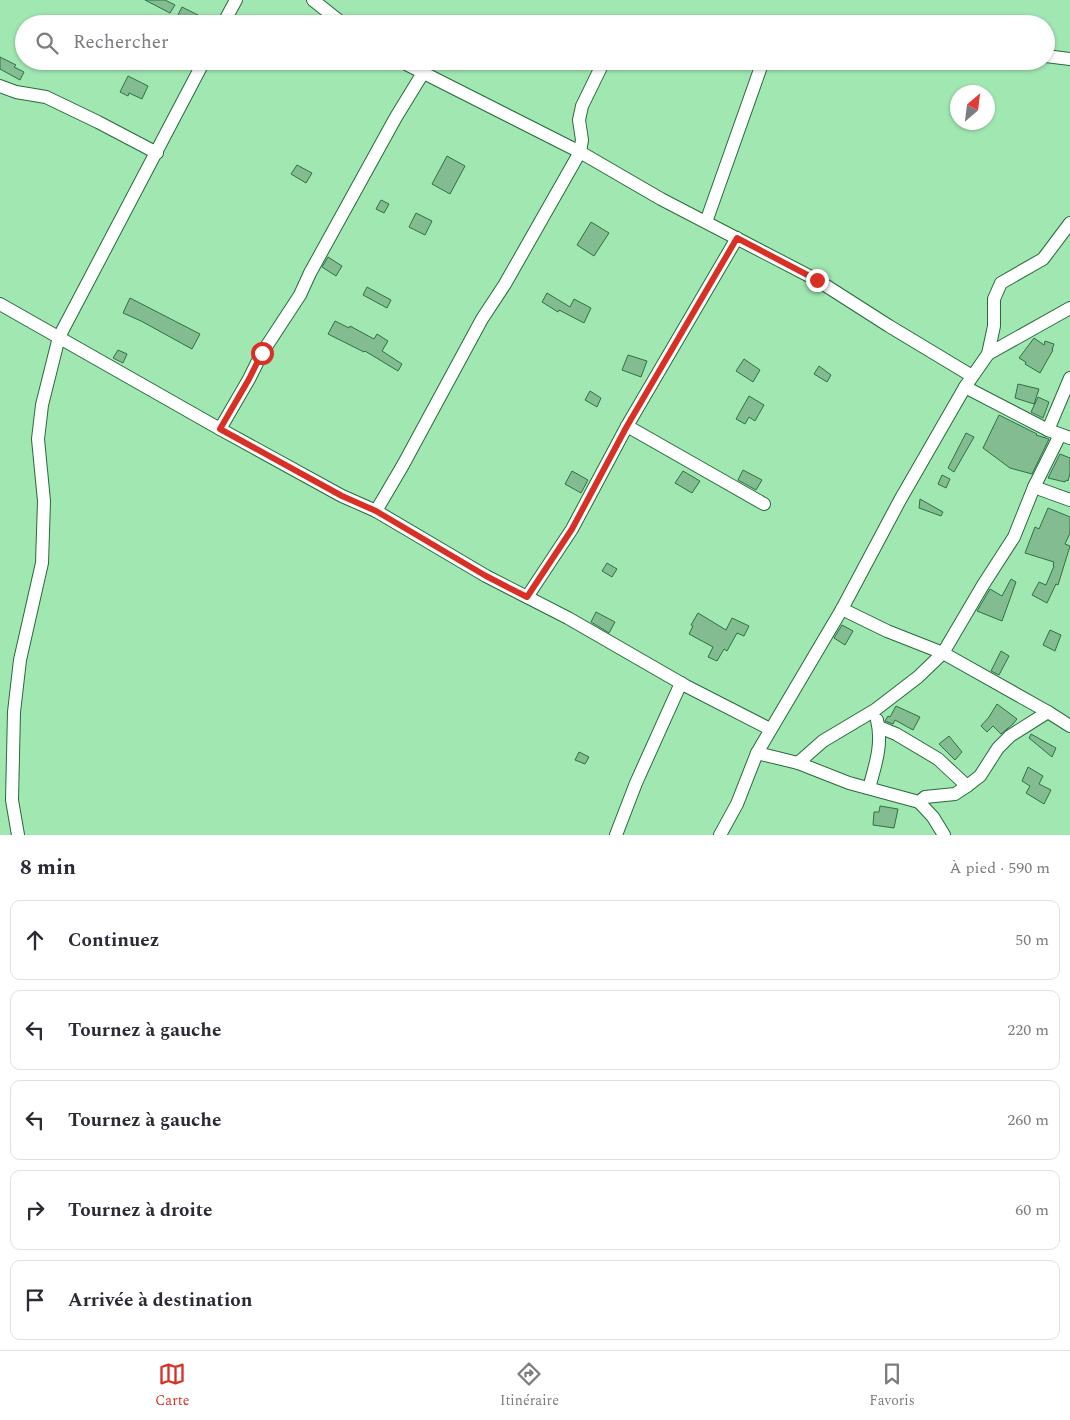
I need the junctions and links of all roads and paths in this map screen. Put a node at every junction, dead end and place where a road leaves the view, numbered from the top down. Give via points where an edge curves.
1 (236, 0) edge
2 (313, 0) edge
3 (228, 15) edge
4 (332, 15) edge
5 (1055, 58) edge
6 (1070, 60) edge
7 (199, 70) edge
8 (417, 70) edge
9 (600, 70) edge
10 (760, 70) edge
11 (423, 73) junction
12 (0, 86) edge
13 (580, 152) junction
14 (156, 153) junction
15 (706, 222) junction
16 (1070, 223) edge
17 (737, 238) junction
18 (0, 304) edge
19 (1070, 308) edge
20 (59, 337) junction
21 (988, 354) junction
22 (1070, 378) edge
23 (969, 381) junction
24 (627, 426) junction
25 (220, 429) junction
26 (1048, 430) junction
27 (1065, 437) edge
28 (1034, 487) junction
29 (1070, 500) edge
30 (764, 504) dead end
31 (376, 511) junction
32 (527, 597) junction
33 (842, 609) junction
34 (943, 653) junction
35 (681, 684) junction
36 (875, 710) junction
37 (1048, 712) junction
38 (1070, 726) edge
39 (879, 727) junction
40 (770, 729) junction
41 (757, 753) junction
42 (798, 762) junction
43 (967, 786) junction
44 (868, 788) junction
45 (919, 802) junction
46 (940, 833) edge
47 (18, 835) edge
48 (616, 835) edge
49 (720, 835) edge

1 - 3 street
2 - 4 street
5 - 6 street
7 - 14 street
8 - 11 street
9 - 13 street via 582,106
10 - 15 street
11 - 13 street
11 - 25 street via 300,295 262,353
12 - 14 street via 46,97
13 - 15 street
13 - 31 street via 482,319
14 - 20 street
15 - 17 street
16 - 21 street via 1043,259 1001,283 994,300 994,326
17 - 23 street via 817,280
17 - 24 street
18 - 20 street
19 - 21 street
20 - 25 street
20 - 47 street via 42,405 38,439 44,501 42,563 20,660 14,712 12,800
21 - 23 street
22 - 26 street
23 - 26 street
23 - 33 street
24 - 30 street
24 - 32 street via 572,529
25 - 31 street via 342,496
26 - 27 street
27 - 28 street
28 - 29 street
28 - 34 street via 1014,537
31 - 32 street
32 - 35 street
33 - 34 street
33 - 40 street
34 - 36 street
34 - 37 street
35 - 40 street
35 - 48 street
36 - 39 street
36 - 42 street via 823,741
37 - 38 street
37 - 43 street via 1010,736 980,776
39 - 43 street via 938,759
39 - 44 street via 879,751
40 - 41 street
41 - 42 street
41 - 49 street via 737,804
42 - 44 street
43 - 45 street via 955,794 925,797
44 - 45 street
45 - 46 street via 933,817

